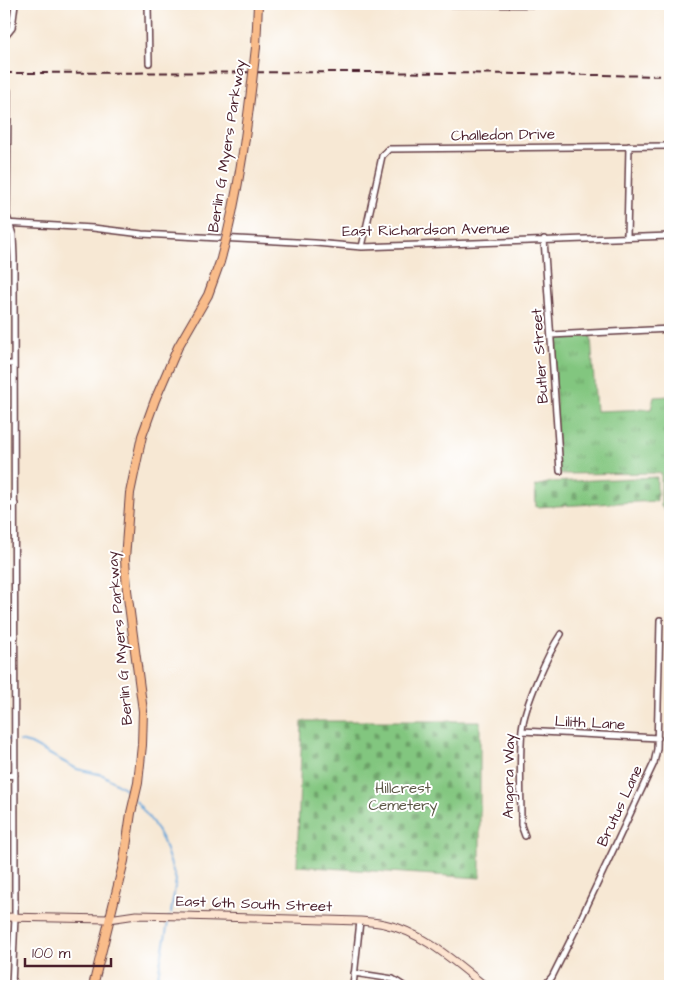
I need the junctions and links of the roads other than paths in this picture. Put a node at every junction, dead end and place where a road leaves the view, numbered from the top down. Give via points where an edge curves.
1 (15, 4) edge
2 (148, 4) edge
3 (258, 4) edge
4 (402, 4) edge
5 (449, 4) edge
6 (535, 4) edge
7 (646, 4) edge
8 (670, 5) edge
9 (4, 38) edge
10 (148, 63) dead end
11 (6, 90) edge
12 (629, 146) junction
13 (670, 146) edge
14 (7, 224) edge
15 (670, 236) edge
16 (627, 237) junction
17 (544, 240) junction
18 (362, 247) junction
19 (670, 329) edge
20 (551, 335) junction
21 (4, 364) edge
22 (14, 364) junction
23 (560, 472) dead end
24 (4, 504) edge
25 (15, 504) junction
26 (660, 620) dead end
27 (561, 634) dead end
28 (4, 637) edge
29 (15, 637) junction
30 (522, 731) junction
31 (658, 738) junction
32 (4, 776) edge
33 (15, 776) junction
34 (526, 836) dead end
35 (4, 917) edge
36 (15, 917) junction
37 (109, 918) junction
38 (360, 922) junction
39 (354, 973) junction
40 (12, 986) edge
41 (94, 986) edge
42 (353, 986) edge
43 (404, 986) edge
44 (485, 986) edge
45 (544, 986) edge

1 - 9 street via 12,28
2 - 10 street
3 - 37 main road, Berlin G Myers Parkway, bridge via 256,47 229,230 208,295 178,347 155,400 142,436 130,493 126,574 143,711 138,784 124,861
4 - 5 street
5 - 6 street
6 - 7 street
7 - 8 street
11 - 14 street
12 - 13 street, Challedon Drive
12 - 16 street
12 - 18 street, Challedon Drive via 389,149 382,156
14 - 18 street, East Richardson Avenue
14 - 22 street via 13,232 14,250
15 - 16 street, East Richardson Avenue
16 - 17 street, East Richardson Avenue
17 - 18 street, East Richardson Avenue
17 - 20 street, Butler Street
19 - 20 street
20 - 23 street, Butler Street
21 - 22 street
22 - 25 street
24 - 25 street
25 - 29 street
26 - 31 street, Brutus Lane
27 - 30 street, Angora Way via 550,651 528,705
28 - 29 street
29 - 33 street
30 - 31 street, Lilith Lane
30 - 34 street, Angora Way via 521,825
31 - 45 street, Brutus Lane via 654,764 576,929
32 - 33 street
33 - 36 street
35 - 36 street, East 6th South Street
36 - 37 street, East 6th South Street
36 - 40 street
37 - 38 street, East 6th South Street via 184,916
37 - 41 main road, Berlin G Myers Parkway
38 - 39 street
38 - 44 street, East 6th South Street via 384,924 408,932 431,944
39 - 42 street
39 - 43 street via 393,979

